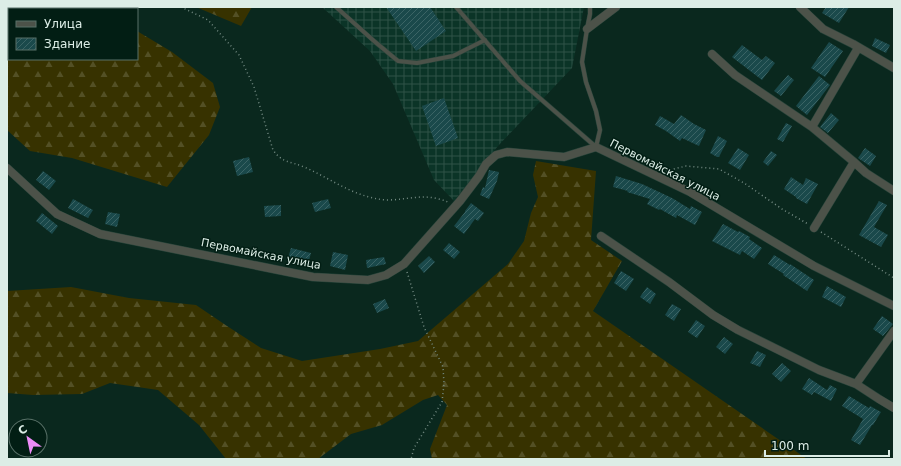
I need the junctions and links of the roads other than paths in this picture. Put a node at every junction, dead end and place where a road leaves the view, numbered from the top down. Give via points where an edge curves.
1 (336, 7) edge
2 (456, 7) edge
3 (590, 7) edge
4 (616, 7) edge
5 (800, 7) edge
6 (586, 29) junction
7 (485, 40) junction
8 (858, 48) junction
9 (712, 54) dead end
10 (894, 68) edge
11 (812, 127) junction
12 (596, 146) junction
13 (854, 162) junction
14 (7, 168) edge
15 (894, 191) edge
16 (814, 228) road end
17 (601, 236) dead end
18 (894, 306) edge
19 (894, 331) edge
20 (856, 384) junction
21 (894, 408) edge

1 - 7 lane via 398,61 417,64 453,56
2 - 7 lane
3 - 6 lane
4 - 6 street
5 - 8 street via 823,29
6 - 12 lane via 582,62 600,130
7 - 12 lane via 520,80
8 - 10 street
8 - 11 street
9 - 11 street via 735,74
11 - 13 street
12 - 14 street, Первомайская улица via 564,157 507,152 496,155 404,264 386,275 368,280 313,277 100,234 57,214
12 - 18 street, Первомайская улица via 690,192 814,266
13 - 15 street
13 - 16 street
17 - 20 street via 738,330 819,370
19 - 20 street
20 - 21 street

